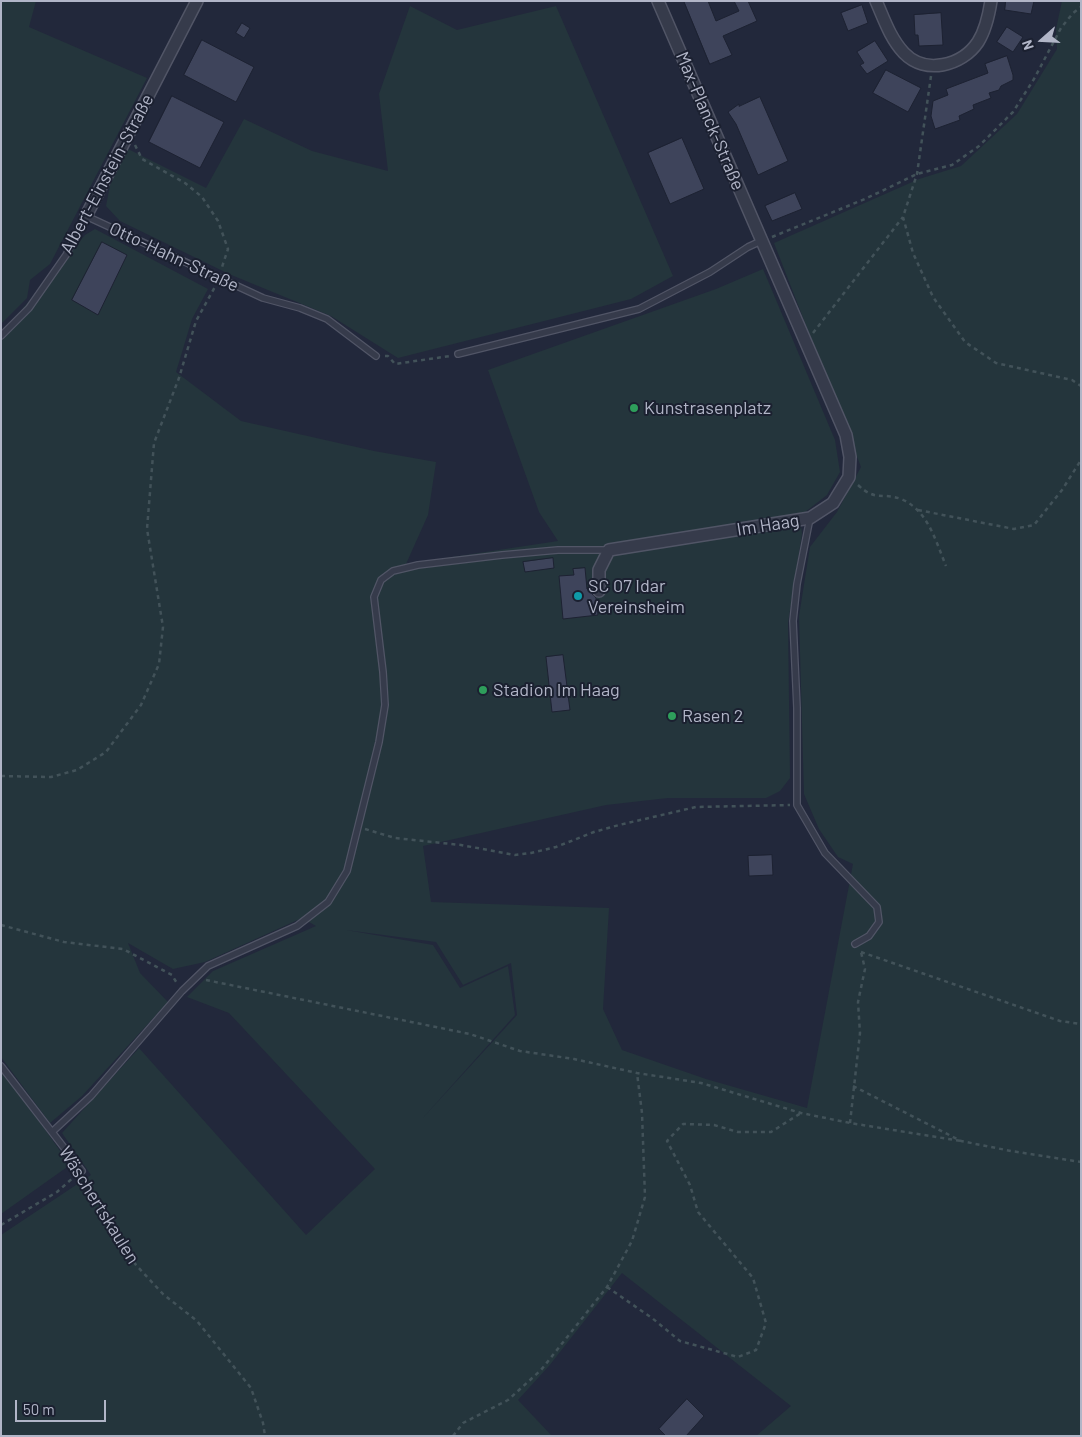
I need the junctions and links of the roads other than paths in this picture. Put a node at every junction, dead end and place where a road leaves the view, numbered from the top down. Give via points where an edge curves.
1 (197, 1) edge
2 (658, 1) edge
3 (876, 1) edge
4 (991, 1) edge
5 (86, 216) junction
6 (762, 241) junction
7 (1, 336) edge
8 (458, 354) road end
9 (376, 356) road end
10 (810, 518) junction
11 (608, 550) junction
12 (600, 591) dead end
13 (855, 944) road end
14 (1, 1066) edge
15 (52, 1132) junction
16 (82, 1171) road end

1 - 5 street, Albert-Einstein-Straße
2 - 6 street, Max-Planck-Straße
3 - 4 street via 890,34 905,54 920,64 933,66 951,64 966,55 978,41
5 - 7 lane, Albert-Einstein-Straße via 66,255 29,308
5 - 9 lane, Otto-Hahn-Straße via 263,298 327,319
6 - 8 lane via 639,309
6 - 10 street, Im Haag via 846,435 850,457 849,477 833,503
10 - 11 street, Im Haag
10 - 13 lane via 793,622 797,805 824,853 877,907 879,922 869,936
11 - 12 street via 599,570
11 - 15 lane via 558,550 427,564 393,571 381,580 374,597 384,672 385,705 379,742 347,870 328,902 296,926 208,966 182,990 91,1096
14 - 15 lane, Wäschertskaulen
15 - 16 lane, Wäschertskaulen

